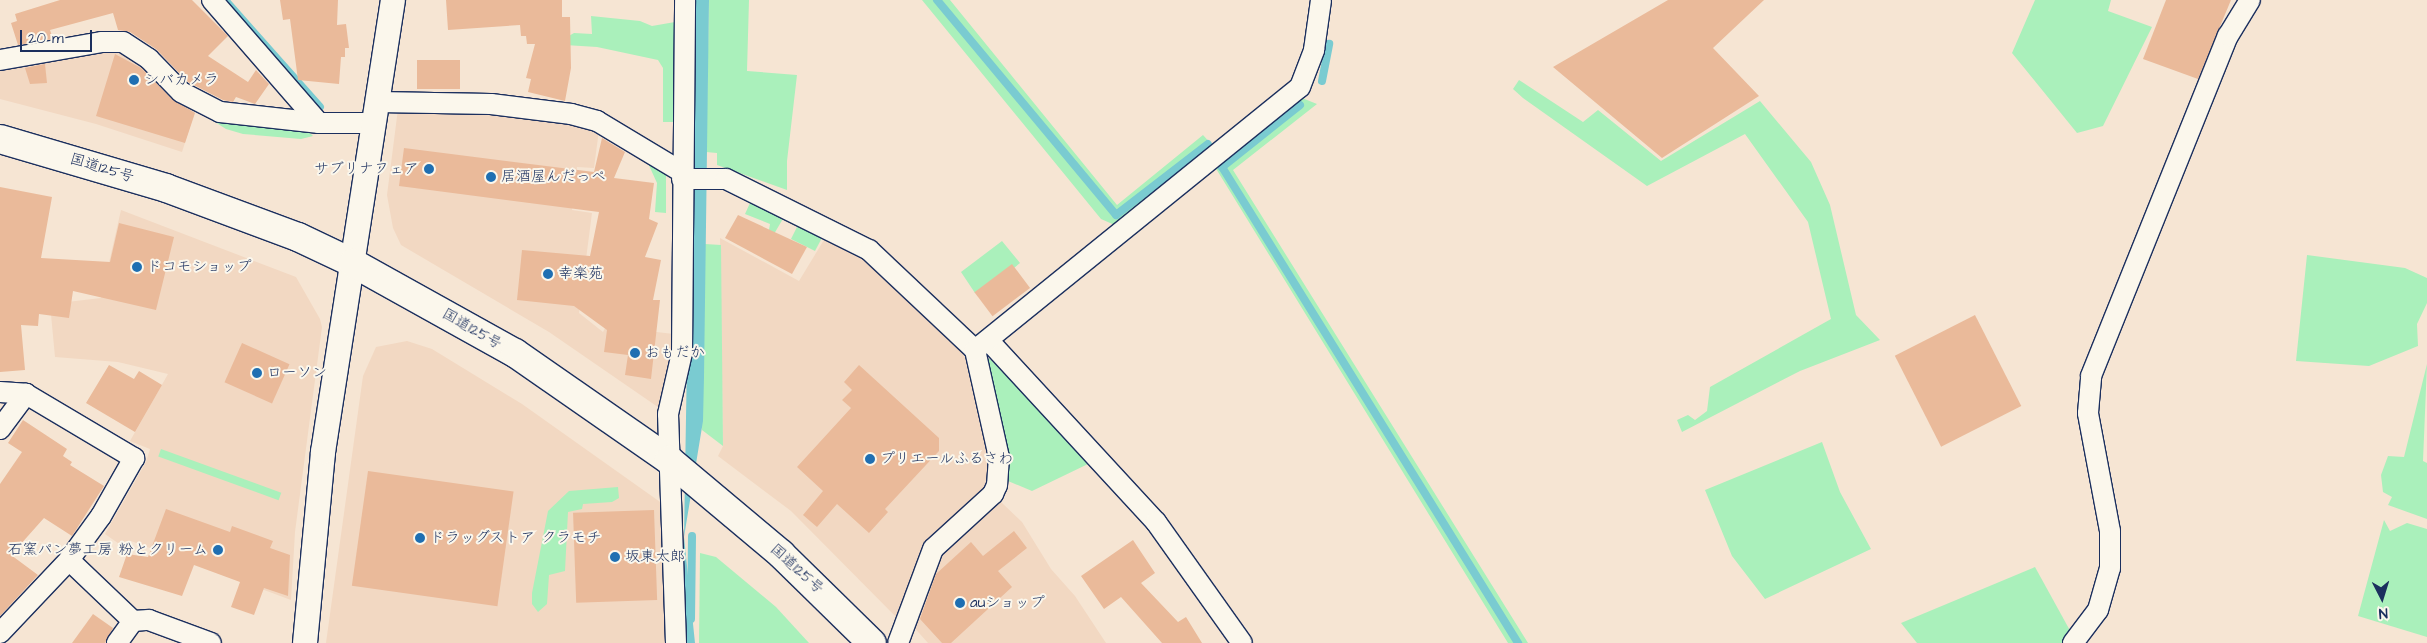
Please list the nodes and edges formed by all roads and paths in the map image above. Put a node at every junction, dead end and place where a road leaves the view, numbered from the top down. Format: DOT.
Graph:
graph roads {
  1 [pos="212,0"];
  2 [pos="393,0"];
  3 [pos="685,0"];
  4 [pos="1321,0"];
  5 [pos="2250,0"];
  6 [pos="0,60"];
  7 [pos="376,112"];
  8 [pos="319,123"];
  9 [pos="0,138"];
  10 [pos="682,176"];
  11 [pos="353,263"];
  12 [pos="982,345"];
  13 [pos="0,392"];
  14 [pos="26,394"];
  15 [pos="0,429"];
  16 [pos="669,460"];
  17 [pos="69,560"];
  18 [pos="133,621"];
  19 [pos="0,633"];
  20 [pos="117,643"];
  21 [pos="211,643"];
  22 [pos="305,643"];
  23 [pos="676,643"];
  24 [pos="872,643"];
  25 [pos="898,643"];
  26 [pos="1242,643"];
  27 [pos="2073,643"];
  1 -- 8 [label="street"];
  2 -- 7 [label="street"];
  3 -- 10 [label="street"];
  4 -- 12 [label="street"];
  5 -- 27 [label="street"];
  6 -- 8 [label="street"];
  7 -- 8 [label="street"];
  7 -- 10 [label="street"];
  7 -- 11 [label="street"];
  9 -- 11 [label="highway, 国道125号"];
  10 -- 12 [label="street"];
  10 -- 16 [label="street"];
  11 -- 16 [label="highway, 国道125号"];
  11 -- 22 [label="street"];
  12 -- 25 [label="street"];
  12 -- 26 [label="street"];
  13 -- 14 [label="street"];
  14 -- 15 [label="street"];
  14 -- 17 [label="street"];
  16 -- 23 [label="street"];
  16 -- 24 [label="highway, 国道125号"];
  17 -- 18 [label="street"];
  17 -- 19 [label="street"];
  18 -- 20 [label="street"];
  18 -- 21 [label="street"];
}
